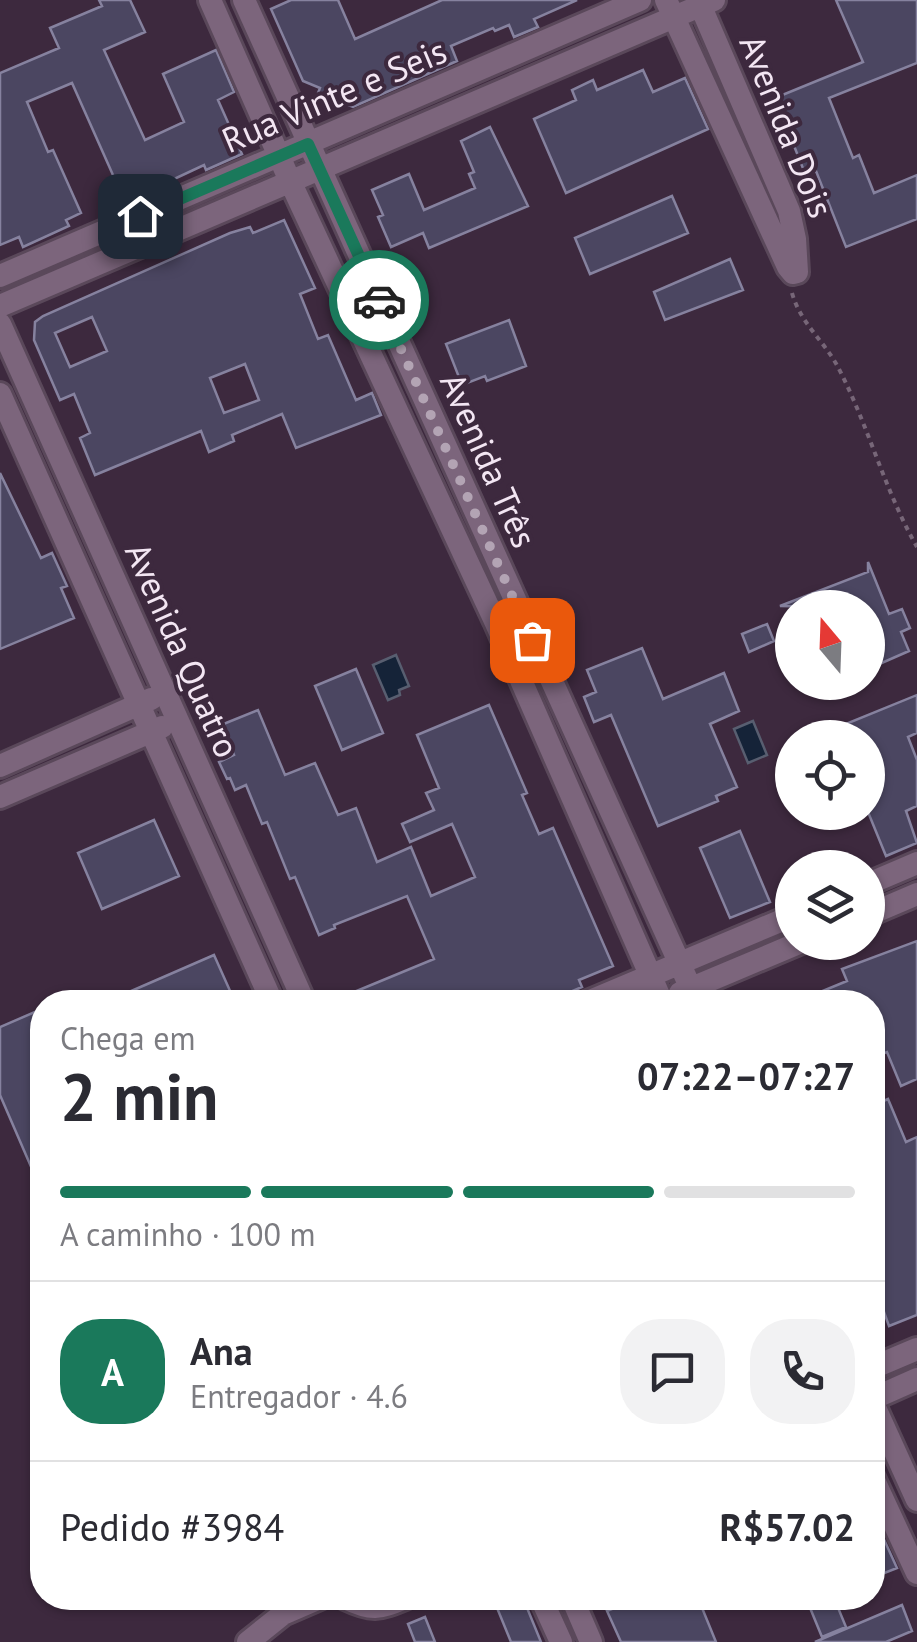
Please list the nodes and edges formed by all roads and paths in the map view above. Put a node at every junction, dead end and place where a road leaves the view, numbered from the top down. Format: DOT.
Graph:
graph roads {
  1 [pos="210,0"];
  2 [pos="244,0"];
  3 [pos="640,0"];
  4 [pos="704,2"];
  5 [pos="670,8"];
  6 [pos="308,144"];
  7 [pos="280,156"];
  8 [pos="320,169"];
  9 [pos="290,182"];
  10 [pos="791,270"];
  11 [pos="0,276"];
  12 [pos="0,306"];
  13 [pos="0,324"];
  14 [pos="0,394"];
  15 [pos="917,548"];
  16 [pos="164,694"];
  17 [pos="139,705"];
  18 [pos="175,721"];
  19 [pos="150,732"];
  20 [pos="0,766"];
  21 [pos="0,797"];
  22 [pos="917,864"];
  23 [pos="885,877"];
  24 [pos="917,894"];
  25 [pos="885,908"];
  26 [pos="775,923"];
  27 [pos="775,955"];
  28 [pos="678,964"];
  29 [pos="650,976"];
  30 [pos="267,990"];
  31 [pos="298,990"];
  32 [pos="617,990"];
  33 [pos="656,990"];
  34 [pos="691,990"];
  35 [pos="706,990"];
  36 [pos="917,1349"];
  37 [pos="885,1363"];
  38 [pos="917,1380"];
  39 [pos="885,1394"];
  40 [pos="885,1429"];
  41 [pos="917,1500"];
  42 [pos="885,1504"];
  43 [pos="917,1573"];
  44 [pos="293,1610"];
  45 [pos="546,1610"];
  46 [pos="577,1610"];
  47 [pos="248,1642"];
  48 [pos="561,1642"];
  49 [pos="592,1642"];
  1 -- 7 [label="street, Avenida Três"];
  2 -- 6 [label="street, Avenida Três"];
  3 -- 6 [label="street, Rua Vinte e Seis"];
  4 -- 5 [label="street, Rua Vinte e Seis"];
  4 -- 10 [label="street, Avenida Dois"];
  5 -- 8 [label="street, Rua Vinte e Seis"];
  5 -- 10 [label="street, Avenida Dois"];
  6 -- 7 [label="street, Rua Vinte e Seis"];
  6 -- 8 [label="street, Avenida Três"];
  7 -- 9 [label="street, Avenida Três"];
  7 -- 11 [label="street, Rua Vinte e Seis"];
  8 -- 9 [label="street, Rua Vinte e Seis"];
  8 -- 28 [label="street, Avenida Três"];
  9 -- 12 [label="street, Rua Vinte e Seis"];
  9 -- 29 [label="street, Avenida Três"];
  10 -- 15 [label="path, Avenida Dois"];
  13 -- 16 [label="street, Avenida Quatro"];
  14 -- 17 [label="street, Avenida Quatro"];
  16 -- 17 [label="street"];
  16 -- 18 [label="street, Avenida Quatro"];
  17 -- 19 [label="street, Avenida Quatro"];
  17 -- 20 [label="street"];
  18 -- 19 [label="street"];
  18 -- 31 [label="street, Avenida Quatro"];
  19 -- 21 [label="street"];
  19 -- 30 [label="street, Avenida Quatro"];
  22 -- 23 [label="street"];
  24 -- 25 [label="street"];
  26 -- 28 [label="street"];
  27 -- 35 [label="street"];
  28 -- 29 [label="street"];
  28 -- 34 [label="street, Avenida Três"];
  29 -- 32 [label="street"];
  29 -- 33 [label="street, Avenida Três"];
  36 -- 37 [label="street"];
  38 -- 39 [label="street"];
  40 -- 41 [label="street"];
  42 -- 43 [label="street"];
  44 -- 47 [label="street"];
  45 -- 48 [label="street"];
  46 -- 49 [label="street"];
}
